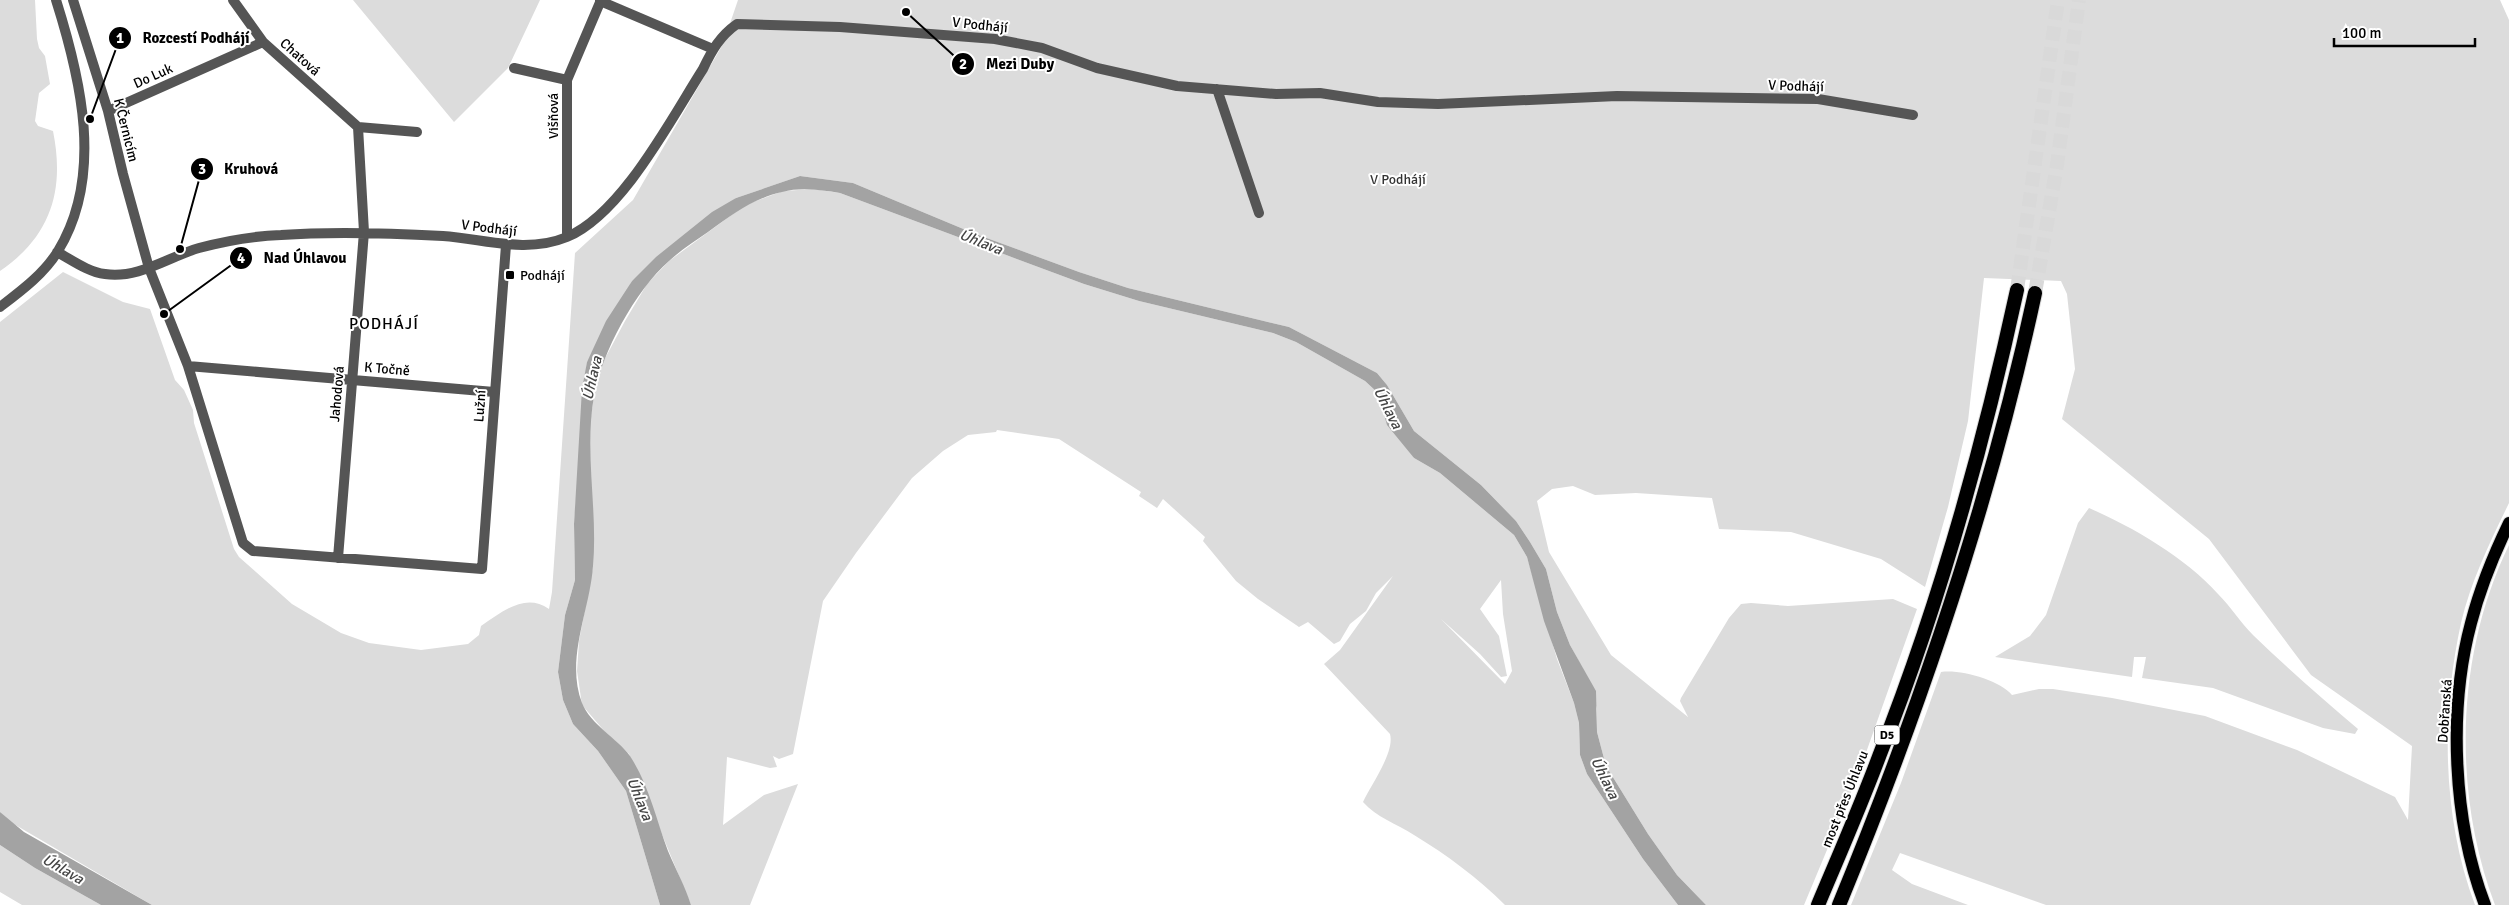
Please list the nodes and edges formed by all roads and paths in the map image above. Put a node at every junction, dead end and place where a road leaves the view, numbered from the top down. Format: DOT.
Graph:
graph roads {
  1 [pos="56,0"];
  2 [pos="73,0"];
  3 [pos="233,0"];
  4 [pos="600,0"];
  5 [pos="263,42"];
  6 [pos="713,49"];
  7 [pos="514,68"];
  8 [pos="567,80"];
  9 [pos="1217,89"];
  10 [pos="108,111"];
  11 [pos="1913,115"];
  12 [pos="358,127"];
  13 [pos="417,132"];
  14 [pos="1259,213"];
  15 [pos="364,232"];
  16 [pos="567,237"];
  17 [pos="506,245"];
  18 [pos="57,252"];
  19 [pos="149,268"];
  20 [pos="2017,290"];
  21 [pos="2035,293"];
  22 [pos="0,307"];
  23 [pos="188,366"];
  24 [pos="352,380"];
  25 [pos="494,392"];
  26 [pos="2509,524"];
  27 [pos="338,558"];
  28 [pos="482,569"];
  29 [pos="1818,905"];
  30 [pos="1839,905"];
  31 [pos="2485,905"];
  1 -- 18 [label="street"];
  2 -- 10 [label="street, K Černicím"];
  3 -- 5 [label="street, Chatová"];
  4 -- 6 [label="street, Višňová"];
  4 -- 8 [label="street, Višňová"];
  5 -- 10 [label="street, Do Luk"];
  5 -- 12 [label="street, Chatová"];
  6 -- 9 [label="street, V Podhájí"];
  6 -- 16 [label="street, V Podhájí"];
  7 -- 8 [label="street"];
  8 -- 16 [label="street, Višňová"];
  9 -- 11 [label="street, V Podhájí"];
  9 -- 14 [label="street"];
  10 -- 19 [label="street, K Černicím"];
  12 -- 13 [label="street"];
  12 -- 15 [label="street, Jahodová"];
  15 -- 17 [label="street, V Podhájí"];
  15 -- 19 [label="street, V Podhájí"];
  15 -- 24 [label="street, Jahodová"];
  16 -- 17 [label="street, V Podhájí"];
  17 -- 25 [label="street, Lužní"];
  18 -- 19 [label="street, V Podhájí"];
  18 -- 22 [label="street"];
  19 -- 23 [label="street, K Černicím"];
  20 -- 29 [label="highway, most přes Úhlavu / D5"];
  21 -- 30 [label="highway, D5"];
  23 -- 24 [label="street, K Točně"];
  23 -- 27 [label="street, K Černicím"];
  24 -- 25 [label="street, K Točně"];
  24 -- 27 [label="street, Jahodová"];
  25 -- 28 [label="street, Lužní"];
  26 -- 31 [label="main road, Dobřanská"];
  27 -- 28 [label="street, K Černicím"];
}
